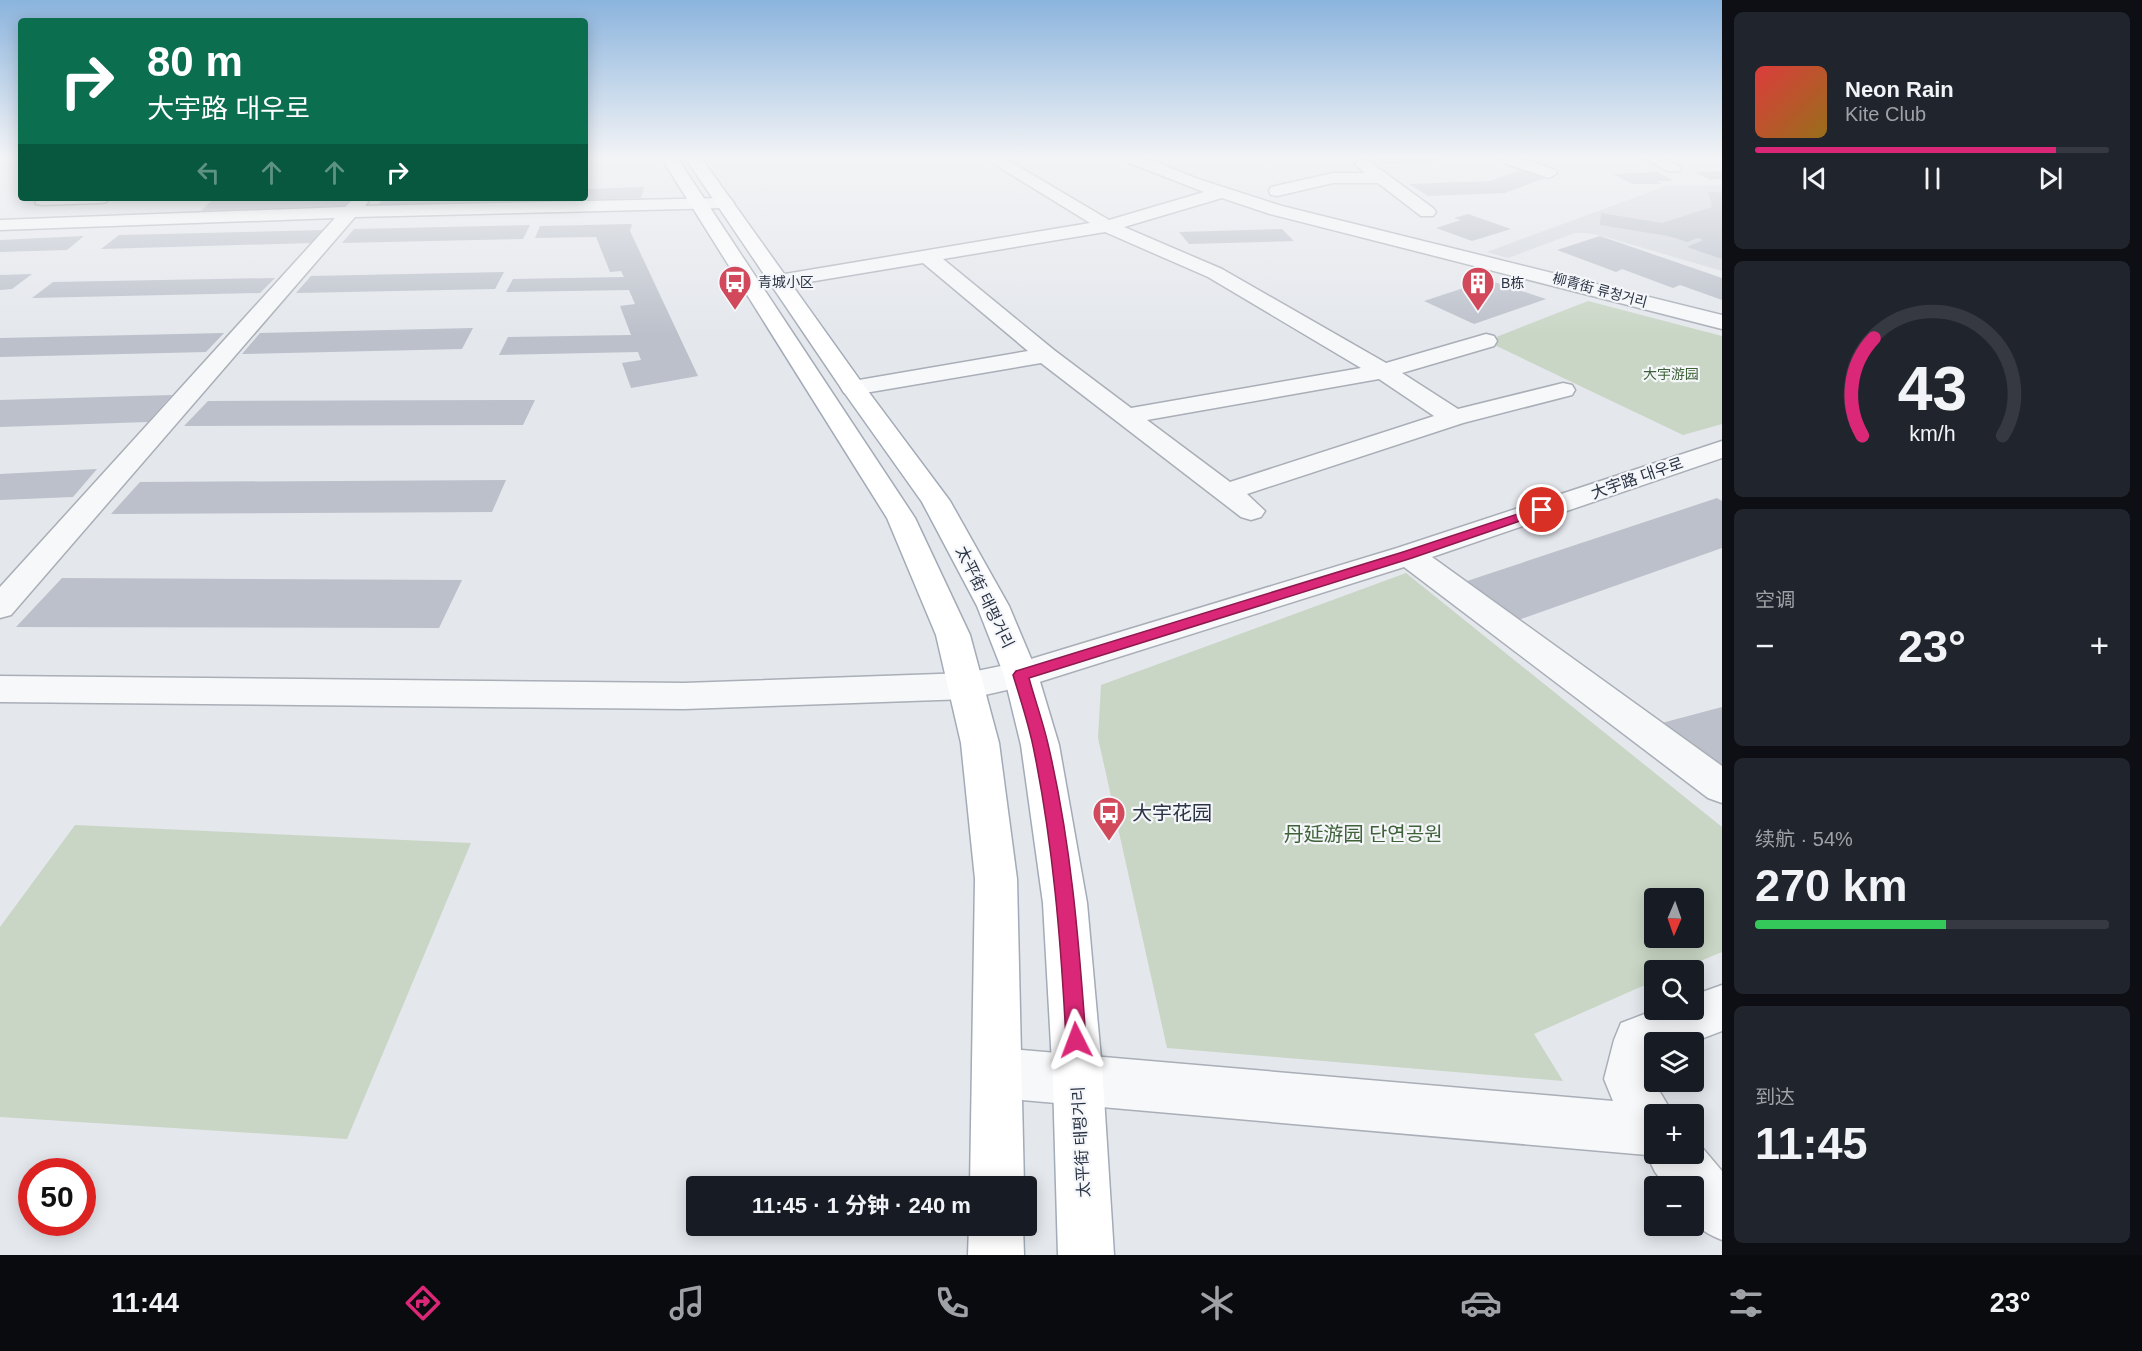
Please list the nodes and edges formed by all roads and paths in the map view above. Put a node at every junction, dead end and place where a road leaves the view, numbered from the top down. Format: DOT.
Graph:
graph roads {
  1 [pos="132,218"];
  2 [pos="345,218"];
  3 [pos="720,218"];
  4 [pos="724,218"];
  5 [pos="1093,218"];
  6 [pos="1136,218"];
  7 [pos="1305,218"];
  8 [pos="0,225"];
  9 [pos="1107,226"];
  10 [pos="928,257"];
  11 [pos="779,281"];
  12 [pos="1722,322"];
  13 [pos="1486,341"];
  14 [pos="1046,355"];
  15 [pos="1383,371"];
  16 [pos="854,388"];
  17 [pos="1563,390"];
  18 [pos="1126,416"];
  19 [pos="1454,418"];
  20 [pos="1722,450"];
  21 [pos="1226,492"];
  22 [pos="1251,511"];
  23 [pos="1408,555"];
  24 [pos="0,607"];
  25 [pos="1021,675"];
  26 [pos="967,686"];
  27 [pos="0,689"];
  28 [pos="1722,787"];
  29 [pos="1722,1008"];
  30 [pos="998,1073"];
  31 [pos="1078,1081"];
  32 [pos="1644,1110"];
  33 [pos="1644,1130"];
  34 [pos="1681,1164"];
  35 [pos="996,1176"];
  36 [pos="1722,1213"];
  37 [pos="996,1236"];
  38 [pos="996,1255"];
  39 [pos="1086,1255"];
  1 -- 8 [label="street"];
  2 -- 24 [label="street"];
  3 -- 26 [label="main road, 太平街 태평거리"];
  4 -- 11 [label="main road, 太平街 태평거리"];
  5 -- 9 [label="street"];
  6 -- 9 [label="street"];
  7 -- 12 [label="street, 柳青街 류청거리"];
  9 -- 10 [label="street"];
  9 -- 15 [label="street"];
  10 -- 11 [label="street"];
  10 -- 14 [label="street"];
  11 -- 16 [label="main road, 太平街 태평거리"];
  13 -- 15 [label="street"];
  14 -- 16 [label="street"];
  14 -- 18 [label="street"];
  15 -- 18 [label="street"];
  15 -- 19 [label="street"];
  16 -- 25 [label="main road, 太平街 태평거리"];
  17 -- 19 [label="street"];
  18 -- 21 [label="street"];
  19 -- 21 [label="street"];
  20 -- 23 [label="street, 大宇路 대우로"];
  21 -- 22 [label="street"];
  23 -- 25 [label="street, 大宇路 대우로"];
  23 -- 28 [label="street"];
  25 -- 26 [label="street, 大宇路 대우로"];
  25 -- 31 [label="main road, 太平街 태평거리"];
  26 -- 27 [label="street, 大宇路 대우로"];
  26 -- 30 [label="main road, 太平街 태평거리"];
  29 -- 32 [label="street"];
  30 -- 31 [label="street"];
  30 -- 35 [label="main road, 太平街 태평거리"];
  31 -- 33 [label="street"];
  31 -- 39 [label="main road, 太平街 태평거리"];
  34 -- 36 [label="street"];
  37 -- 38 [label="main road"];
}
